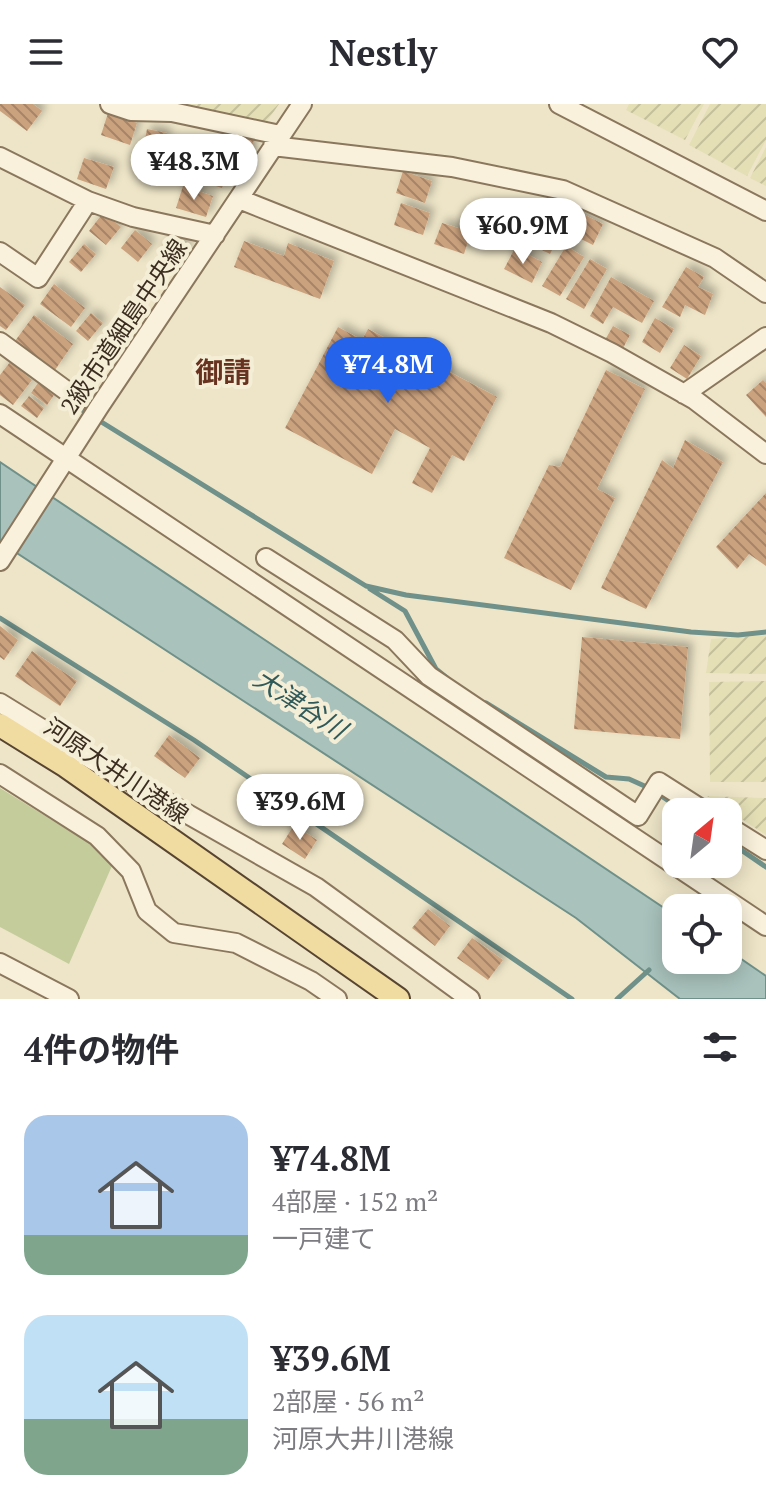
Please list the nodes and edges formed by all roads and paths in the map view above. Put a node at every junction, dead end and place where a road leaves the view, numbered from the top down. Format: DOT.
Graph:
graph roads {
  1 [pos="110,104"];
  2 [pos="302,104"];
  3 [pos="559,104"];
  4 [pos="276,141"];
  5 [pos="0,157"];
  6 [pos="239,199"];
  7 [pos="88,201"];
  8 [pos="766,211"];
  9 [pos="215,235"];
  10 [pos="0,252"];
  11 [pos="766,293"];
  12 [pos="766,337"];
  13 [pos="0,342"];
  14 [pos="684,394"];
  15 [pos="79,400"];
  16 [pos="0,414"];
  17 [pos="766,454"];
  18 [pos="67,458"];
  19 [pos="266,558"];
  20 [pos="0,561"];
  21 [pos="395,640"];
  22 [pos="353,650"];
  23 [pos="0,703"];
  24 [pos="0,725"];
  25 [pos="0,774"];
  26 [pos="684,798"];
  27 [pos="638,816"];
  28 [pos="626,833"];
  29 [pos="742,835"];
  30 [pos="766,850"];
  31 [pos="766,926"];
  32 [pos="0,963"];
  33 [pos="69,999"];
  34 [pos="337,999"];
  35 [pos="398,999"];
  36 [pos="470,999"];
  1 -- 4 [label="street"];
  2 -- 4 [label="street, 2級市道細島中央線"];
  3 -- 8 [label="street"];
  4 -- 6 [label="street, 2級市道細島中央線"];
  4 -- 11 [label="street"];
  5 -- 7 [label="street"];
  6 -- 9 [label="street, 2級市道細島中央線"];
  6 -- 14 [label="street"];
  7 -- 9 [label="street"];
  7 -- 10 [label="street"];
  9 -- 18 [label="street, 2級市道細島中央線"];
  12 -- 14 [label="street"];
  13 -- 15 [label="street"];
  14 -- 17 [label="street"];
  16 -- 18 [label="street"];
  18 -- 20 [label="street, 2級市道細島中央線"];
  18 -- 22 [label="street"];
  19 -- 21 [label="street"];
  21 -- 22 [label="street"];
  21 -- 27 [label="street"];
  22 -- 28 [label="street"];
  23 -- 36 [label="street"];
  24 -- 35 [label="main road, 河原大井川港線"];
  25 -- 34 [label="street"];
  26 -- 27 [label="street"];
  27 -- 28 [label="street"];
  28 -- 31 [label="street"];
  29 -- 30 [label="street"];
  32 -- 33 [label="street"];
}
